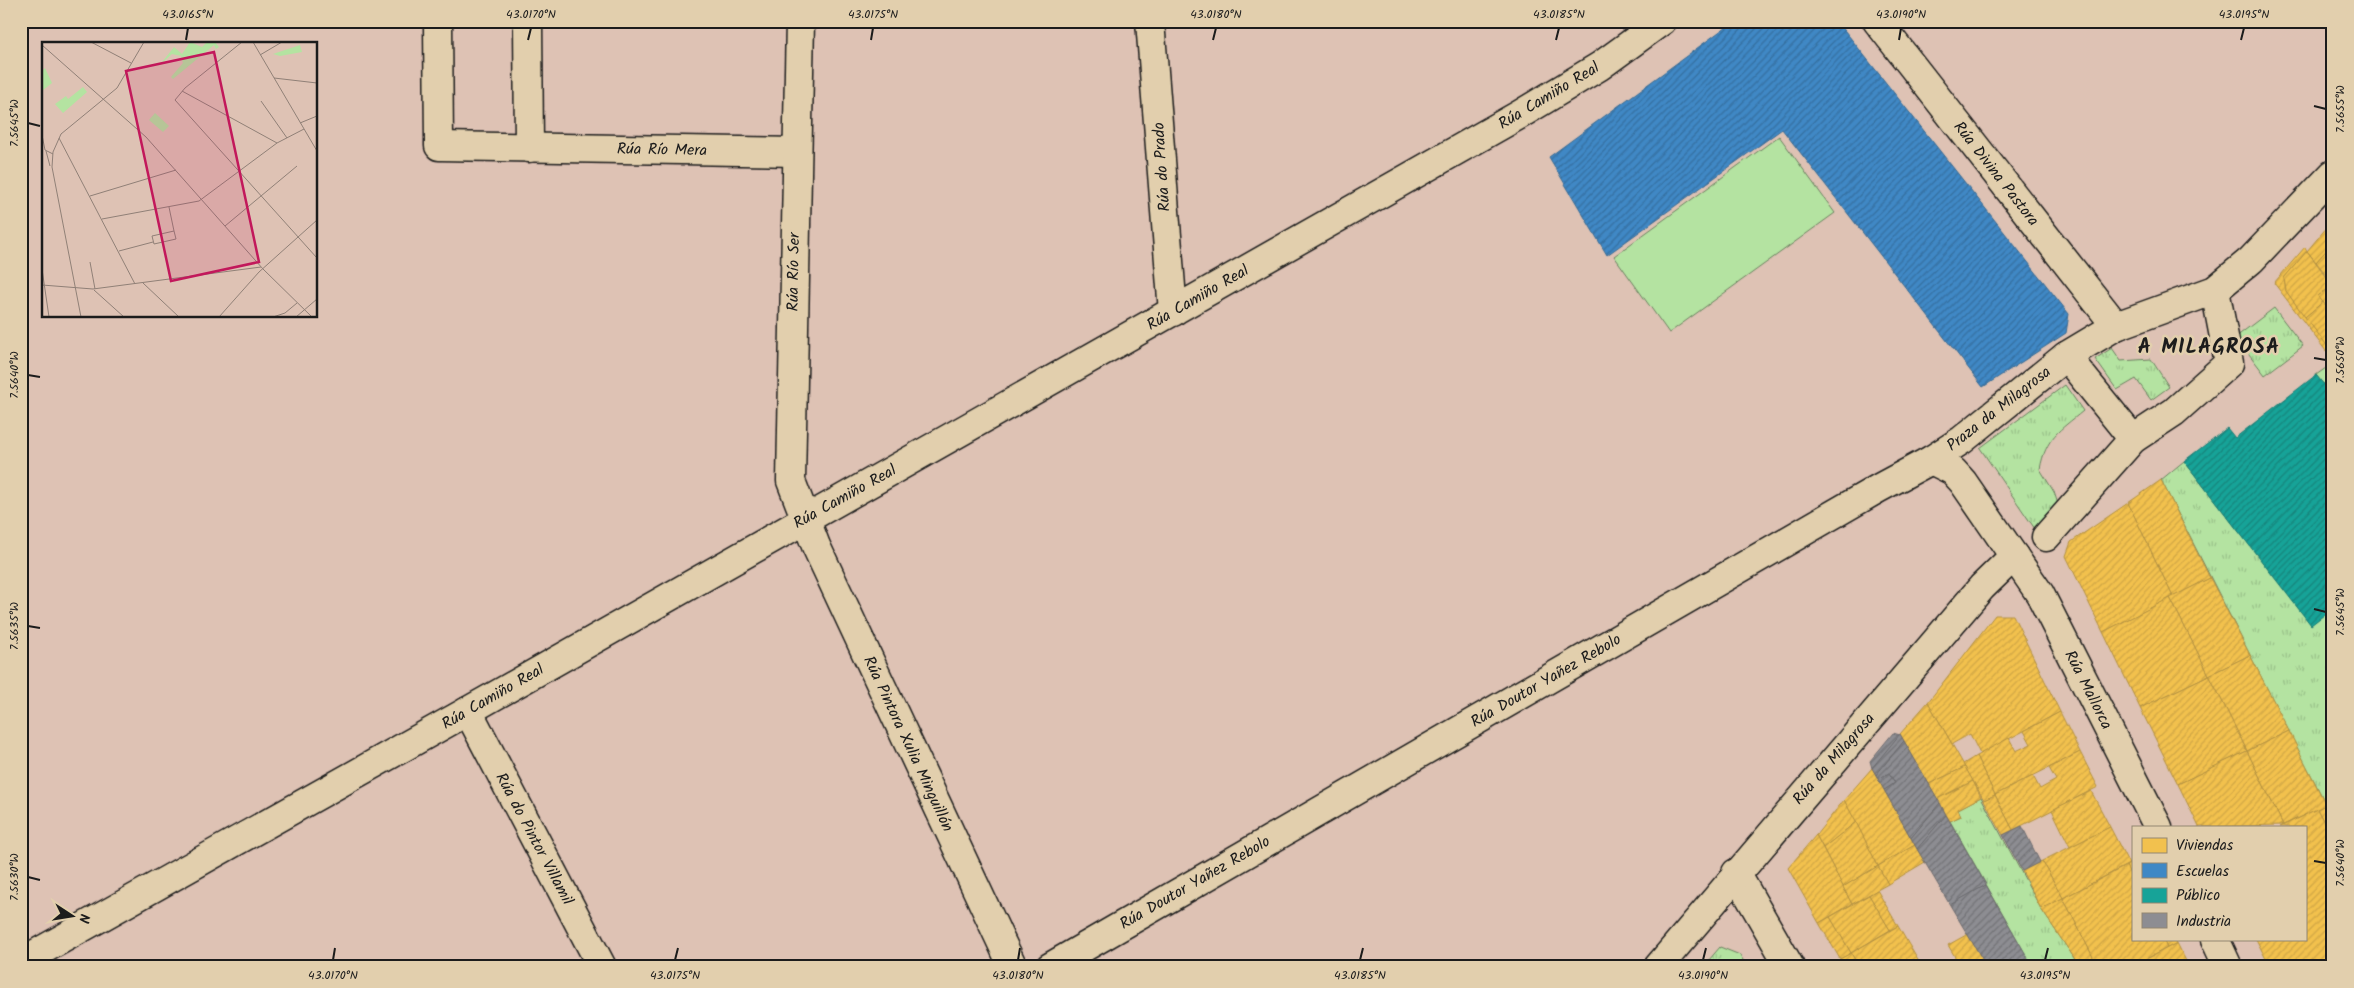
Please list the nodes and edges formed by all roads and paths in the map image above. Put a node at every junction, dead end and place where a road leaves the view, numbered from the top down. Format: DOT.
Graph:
graph roads {
  1 [pos="438,21"];
  2 [pos="528,21"];
  3 [pos="800,21"];
  4 [pos="1150,21"];
  5 [pos="1662,21"];
  6 [pos="1877,21"];
  7 [pos="529,148"];
  8 [pos="796,152"];
  9 [pos="2333,174"];
  10 [pos="2216,290"];
  11 [pos="1173,312"];
  12 [pos="2116,326"];
  13 [pos="2066,356"];
  14 [pos="2133,440"];
  15 [pos="1931,460"];
  16 [pos="804,520"];
  17 [pos="2046,537"];
  18 [pos="2014,556"];
  19 [pos="468,711"];
  20 [pos="2157,826"];
  21 [pos="1736,873"];
  22 [pos="2215,940"];
  23 [pos="21,962"];
  24 [pos="602,967"];
  25 [pos="1012,967"];
  26 [pos="1050,967"];
  27 [pos="1658,967"];
  28 [pos="1790,967"];
  29 [pos="2228,967"];
  1 -- 7 [label="street, Rúa Río Mera"];
  2 -- 7 [label="street"];
  3 -- 8 [label="street, Rúa Río Ser"];
  4 -- 11 [label="street, Rúa do Prado"];
  5 -- 11 [label="street, Rúa Camiño Real"];
  6 -- 12 [label="street, Rúa Divina Pastora"];
  7 -- 8 [label="street, Rúa Río Mera"];
  8 -- 16 [label="street, Rúa Río Ser"];
  9 -- 10 [label="street, Praza da Milagrosa"];
  10 -- 12 [label="street, Praza da Milagrosa"];
  10 -- 14 [label="street"];
  11 -- 16 [label="street, Rúa Camiño Real"];
  12 -- 13 [label="street, Praza da Milagrosa"];
  13 -- 14 [label="street, Praza da Milagrosa"];
  13 -- 15 [label="street, Praza da Milagrosa"];
  14 -- 17 [label="street"];
  15 -- 18 [label="street"];
  15 -- 26 [label="street, Rúa Doutor Yañez Rebolo"];
  16 -- 19 [label="street, Rúa Camiño Real"];
  16 -- 25 [label="street, Rúa Pintora Xulia Minguillón"];
  18 -- 20 [label="street, Rúa Mallorca"];
  18 -- 21 [label="street, Rúa da Milagrosa"];
  19 -- 23 [label="street, Rúa Camiño Real"];
  19 -- 24 [label="street, Rúa do Pintor Villamil"];
  21 -- 27 [label="street, Rúa da Milagrosa"];
  21 -- 28 [label="street"];
  22 -- 29 [label="street"];
}
